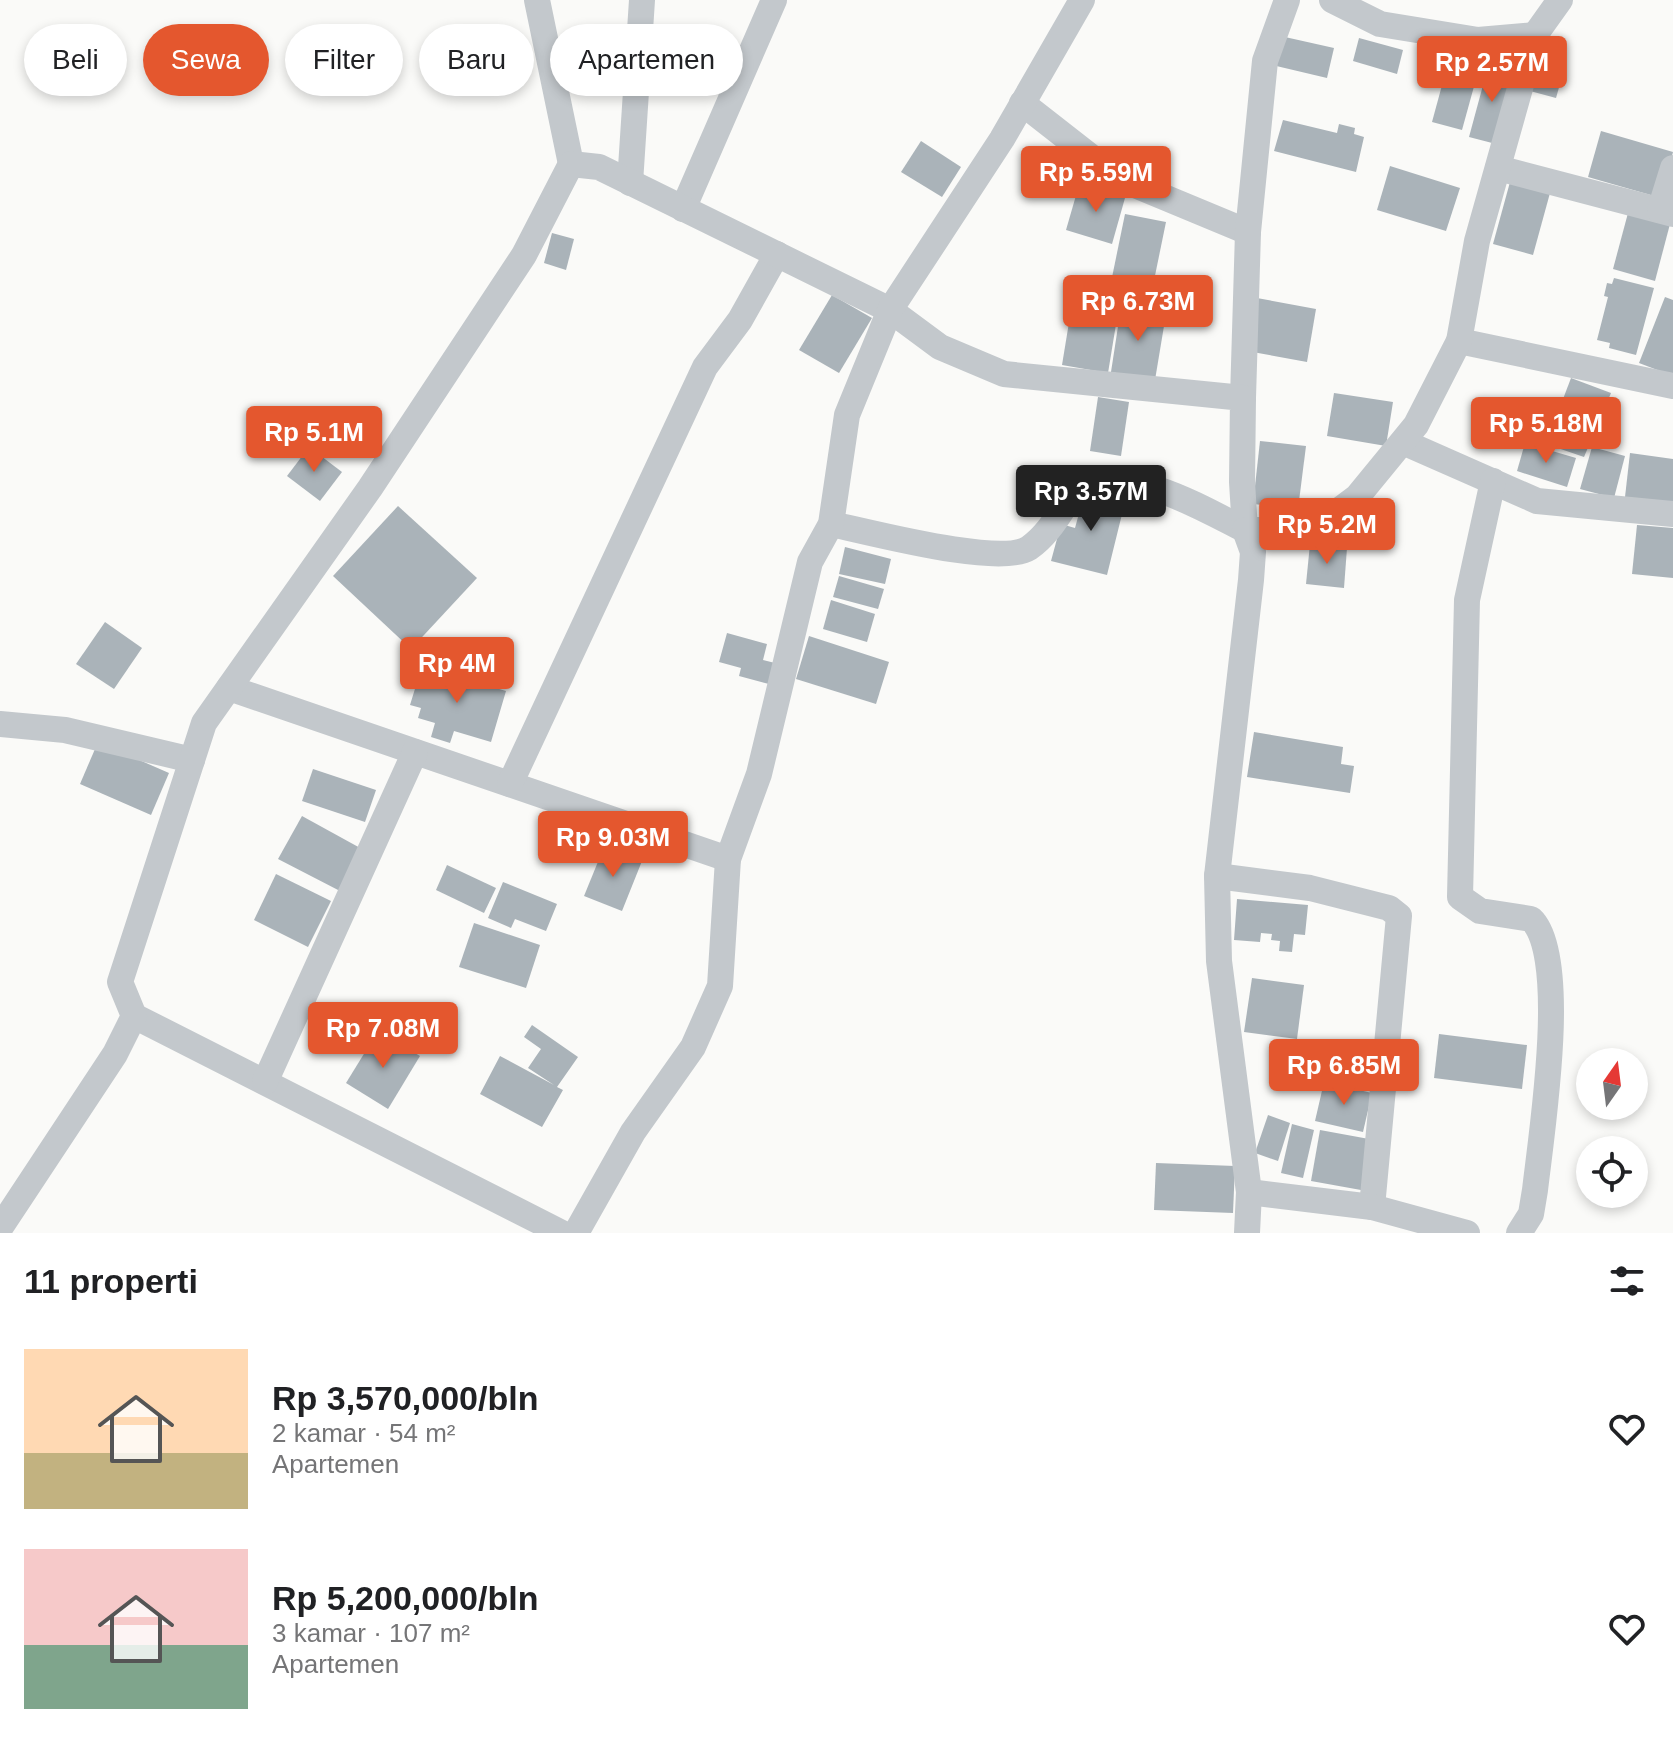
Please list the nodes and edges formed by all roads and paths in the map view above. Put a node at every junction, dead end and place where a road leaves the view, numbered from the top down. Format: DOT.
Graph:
graph roads {
  1 [pos="537,0"];
  2 [pos="642,0"];
  3 [pos="774,0"];
  4 [pos="1082,0"];
  5 [pos="1287,0"];
  6 [pos="1332,0"];
  7 [pos="1560,0"];
  8 [pos="1535,35"];
  9 [pos="1022,103"];
  10 [pos="571,164"];
  11 [pos="1498,168"];
  12 [pos="1673,168"];
  13 [pos="630,183"];
  14 [pos="683,209"];
  15 [pos="1667,212"];
  16 [pos="1248,232"];
  17 [pos="777,254"];
  18 [pos="890,310"];
  19 [pos="1459,341"];
  20 [pos="1673,386"];
  21 [pos="1243,398"];
  22 [pos="1403,442"];
  23 [pos="1493,481"];
  24 [pos="1673,514"];
  25 [pos="831,524"];
  26 [pos="1245,530"];
  27 [pos="229,688"];
  28 [pos="0,724"];
  29 [pos="415,752"];
  30 [pos="192,760"];
  31 [pos="510,784"];
  32 [pos="728,859"];
  33 [pos="1217,876"];
  34 [pos="134,1016"];
  35 [pos="265,1082"];
  36 [pos="1249,1192"];
  37 [pos="1372,1207"];
  38 [pos="0,1228"];
  39 [pos="562,1233"];
  40 [pos="576,1233"];
  41 [pos="1247,1233"];
  42 [pos="1467,1233"];
  43 [pos="1519,1233"];
  1 -- 10 [label="street"];
  2 -- 13 [label="street"];
  3 -- 14 [label="street"];
  4 -- 9 [label="street"];
  5 -- 16 [label="street"];
  6 -- 8 [label="street"];
  7 -- 8 [label="street"];
  8 -- 11 [label="street"];
  9 -- 16 [label="street"];
  9 -- 18 [label="street"];
  10 -- 13 [label="street"];
  10 -- 27 [label="street"];
  11 -- 15 [label="street"];
  11 -- 19 [label="street"];
  12 -- 15 [label="street"];
  13 -- 14 [label="street"];
  14 -- 17 [label="street"];
  16 -- 21 [label="street"];
  17 -- 18 [label="street"];
  17 -- 31 [label="street"];
  18 -- 21 [label="street"];
  18 -- 25 [label="street"];
  19 -- 20 [label="street"];
  19 -- 22 [label="street"];
  21 -- 26 [label="street"];
  22 -- 23 [label="street"];
  22 -- 26 [label="street"];
  23 -- 24 [label="street"];
  23 -- 43 [label="street"];
  25 -- 26 [label="street"];
  25 -- 32 [label="street"];
  26 -- 33 [label="street"];
  27 -- 29 [label="street"];
  27 -- 30 [label="street"];
  28 -- 30 [label="street"];
  29 -- 31 [label="street"];
  29 -- 35 [label="street"];
  30 -- 34 [label="street"];
  31 -- 32 [label="street"];
  32 -- 40 [label="street"];
  33 -- 36 [label="street"];
  33 -- 37 [label="street"];
  34 -- 35 [label="street"];
  34 -- 38 [label="street"];
  35 -- 39 [label="street"];
  36 -- 37 [label="street"];
  36 -- 41 [label="street"];
  37 -- 42 [label="street"];
}
